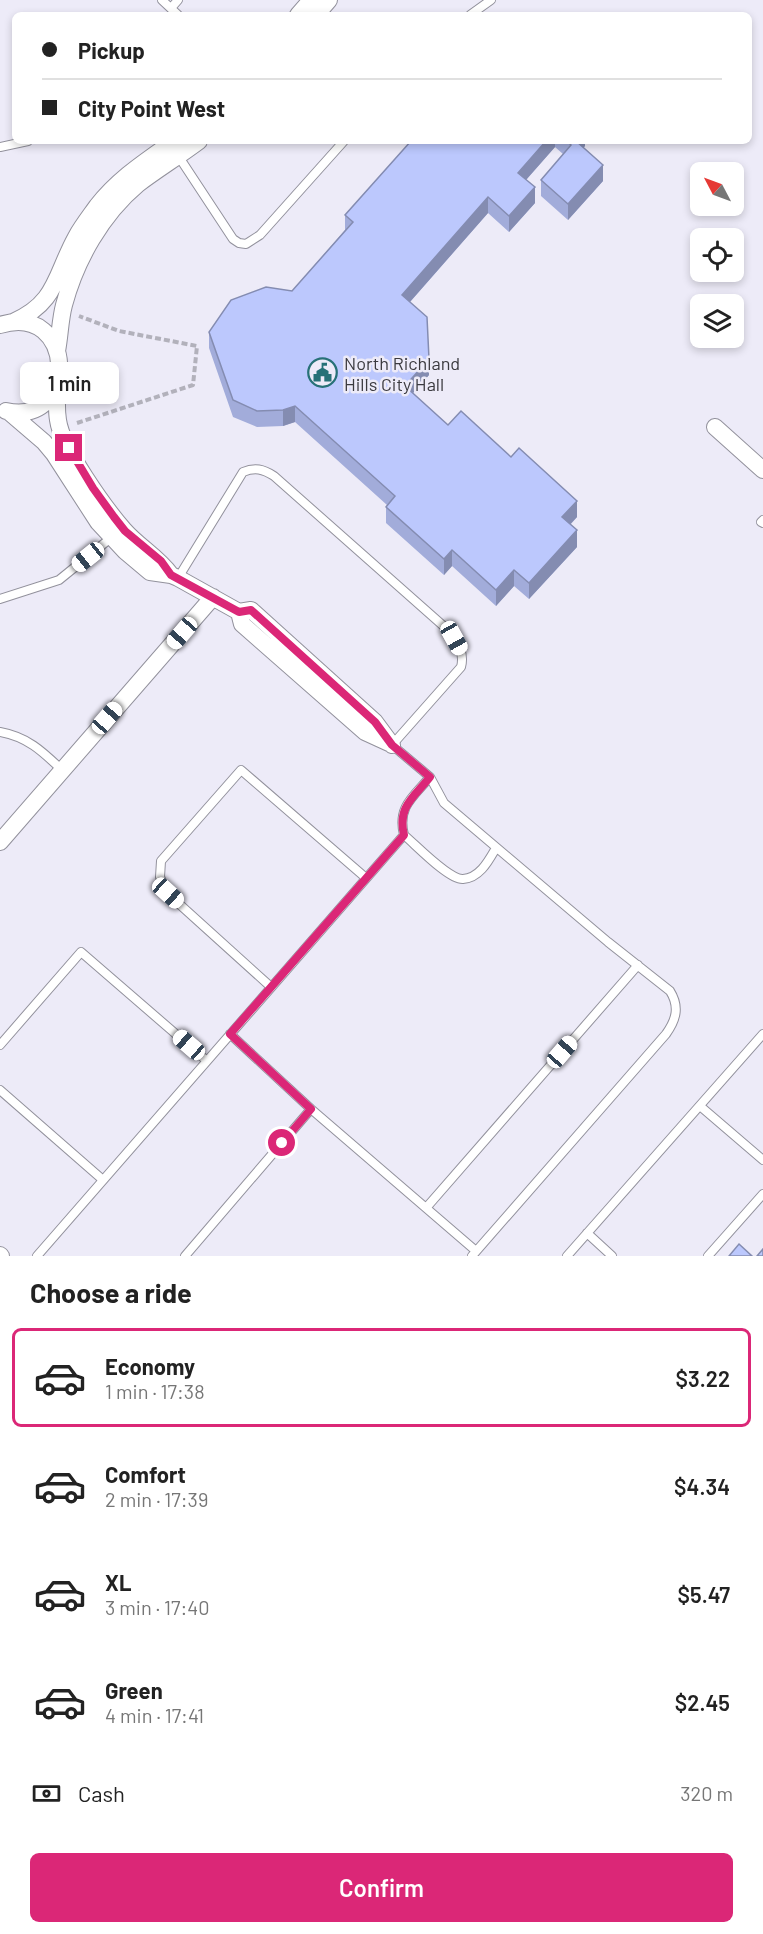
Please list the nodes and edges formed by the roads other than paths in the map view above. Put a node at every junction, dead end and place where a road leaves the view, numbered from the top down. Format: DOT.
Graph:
graph roads {
  1 [pos="162,0"];
  2 [pos="178,0"];
  3 [pos="311,0"];
  4 [pos="329,0"];
  5 [pos="491,0"];
  6 [pos="171,8"];
  7 [pos="175,12"];
  8 [pos="301,12"];
  9 [pos="319,12"];
  10 [pos="474,12"];
  11 [pos="341,144"];
  12 [pos="174,147"];
  13 [pos="6,324"];
  14 [pos="57,351"];
  15 [pos="58,383"];
  16 [pos="4,411"];
  17 [pos="715,427"];
  18 [pos="763,470"];
  19 [pos="112,537"];
  20 [pos="174,577"];
  21 [pos="213,597"];
  22 [pos="0,599"];
  23 [pos="0,732"];
  24 [pos="392,745"];
  25 [pos="62,770"];
  26 [pos="430,777"];
  27 [pos="404,835"];
  28 [pos="0,842"];
  29 [pos="496,848"];
  30 [pos="366,878"];
  31 [pos="638,965"];
  32 [pos="272,987"];
  33 [pos="230,1034"];
  34 [pos="763,1034"];
  35 [pos="0,1045"];
  36 [pos="207,1061"];
  37 [pos="0,1090"];
  38 [pos="700,1106"];
  39 [pos="311,1109"];
  40 [pos="763,1160"];
  41 [pos="104,1180"];
  42 [pos="763,1194"];
  43 [pos="426,1208"];
  44 [pos="587,1233"];
  45 [pos="474,1254"];
  46 [pos="37,1256"];
  47 [pos="185,1256"];
  48 [pos="567,1256"];
  49 [pos="612,1256"];
  50 [pos="708,1256"];
  1 -- 6 [label="lane"];
  2 -- 6 [label="lane"];
  3 -- 8 [label="street"];
  4 -- 9 [label="street"];
  5 -- 10 [label="lane"];
  6 -- 7 [label="lane"];
  11 -- 12 [label="lane"];
  12 -- 13 [label="street"];
  12 -- 14 [label="street"];
  13 -- 14 [label="street"];
  14 -- 15 [label="street"];
  15 -- 16 [label="street"];
  15 -- 20 [label="street"];
  16 -- 19 [label="street"];
  17 -- 18 [label="street"];
  19 -- 20 [label="street"];
  19 -- 22 [label="lane"];
  20 -- 21 [label="street"];
  20 -- 24 [label="lane"];
  21 -- 24 [label="street"];
  21 -- 25 [label="street"];
  23 -- 25 [label="lane"];
  24 -- 26 [label="lane"];
  25 -- 28 [label="street"];
  26 -- 27 [label="lane"];
  26 -- 29 [label="lane"];
  27 -- 29 [label="lane"];
  27 -- 30 [label="lane"];
  29 -- 31 [label="lane"];
  30 -- 32 [label="lane"];
  30 -- 32 [label="lane"];
  31 -- 43 [label="lane"];
  31 -- 45 [label="lane"];
  32 -- 33 [label="lane"];
  33 -- 36 [label="lane"];
  33 -- 39 [label="lane"];
  34 -- 38 [label="lane"];
  35 -- 36 [label="lane"];
  36 -- 41 [label="lane"];
  37 -- 41 [label="lane"];
  38 -- 40 [label="lane"];
  38 -- 44 [label="lane"];
  39 -- 43 [label="lane"];
  39 -- 47 [label="lane"];
  41 -- 46 [label="lane"];
  42 -- 50 [label="lane"];
  43 -- 45 [label="lane"];
  44 -- 48 [label="lane"];
  44 -- 49 [label="lane"];
}
